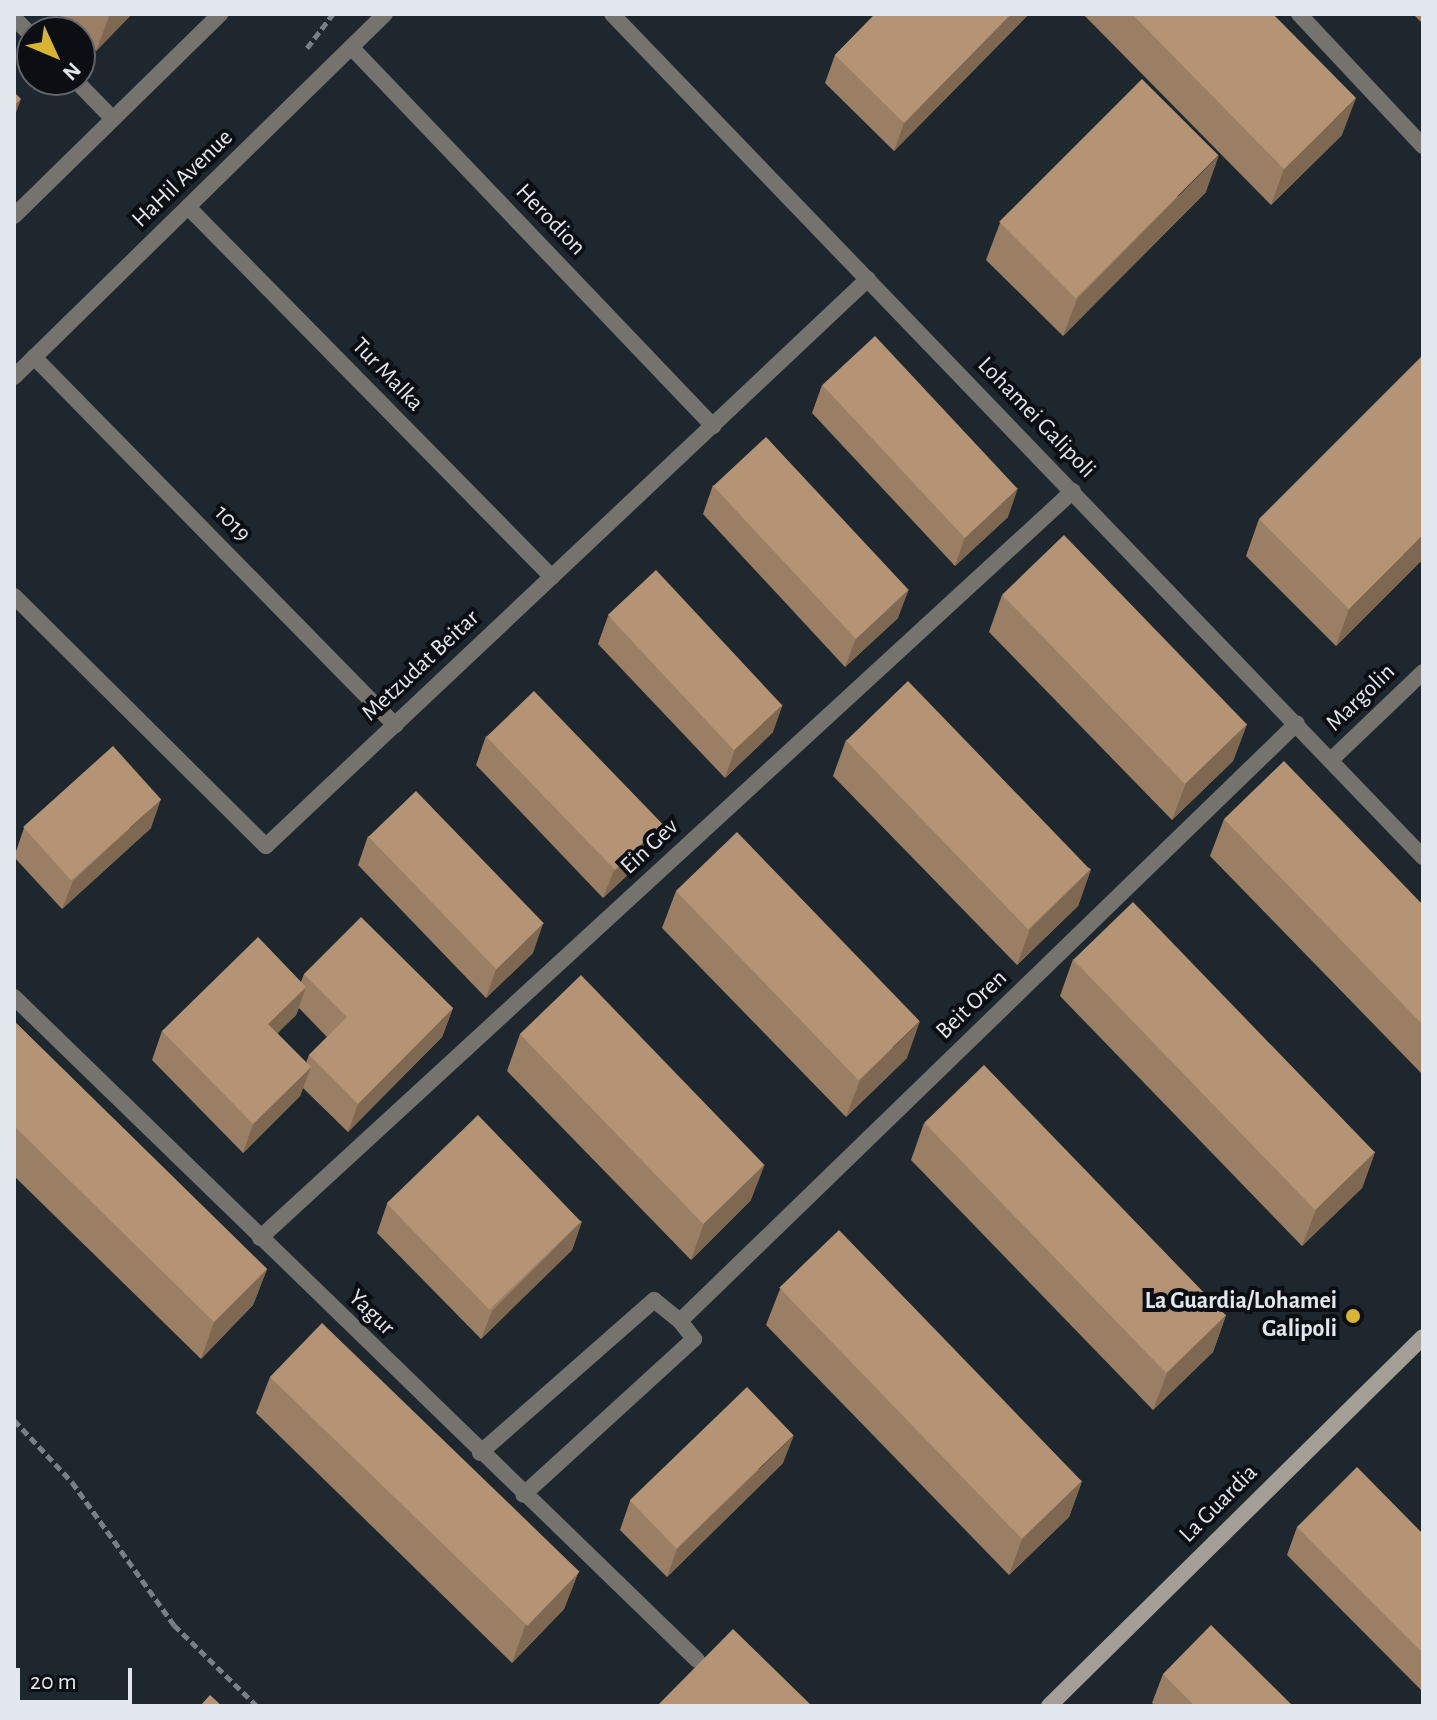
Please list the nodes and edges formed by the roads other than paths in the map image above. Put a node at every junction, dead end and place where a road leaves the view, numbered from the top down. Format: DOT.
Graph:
graph roads {
  1 [pos="220,14"];
  2 [pos="385,14"];
  3 [pos="612,14"];
  4 [pos="1299,14"];
  5 [pos="352,48"];
  6 [pos="91,96"];
  7 [pos="113,119"];
  8 [pos="1423,146"];
  9 [pos="188,207"];
  10 [pos="14,216"];
  11 [pos="868,279"];
  12 [pos="34,357"];
  13 [pos="14,377"];
  14 [pos="713,426"];
  15 [pos="1073,491"];
  16 [pos="552,577"];
  17 [pos="14,596"];
  18 [pos="1423,672"];
  19 [pos="1297,723"];
  20 [pos="395,725"];
  21 [pos="1332,759"];
  22 [pos="1423,857"];
  23 [pos="14,997"];
  24 [pos="260,1238"];
  25 [pos="680,1321"];
  26 [pos="1423,1337"];
  27 [pos="480,1453"];
  28 [pos="523,1495"];
  29 [pos="697,1660"];
  30 [pos="1049,1706"];
  1 -- 7 [label="street"];
  2 -- 5 [label="street, HaHil Avenue"];
  3 -- 11 [label="street, Lohamei Galipoli"];
  4 -- 8 [label="street"];
  5 -- 9 [label="street, HaHil Avenue"];
  5 -- 14 [label="street, Herodion"];
  6 -- 7 [label="street"];
  7 -- 10 [label="street"];
  9 -- 12 [label="street, HaHil Avenue"];
  9 -- 16 [label="street, Tur Malka"];
  11 -- 14 [label="street, Metzudat Beitar"];
  11 -- 15 [label="street, Lohamei Galipoli"];
  12 -- 13 [label="street, HaHil Avenue"];
  12 -- 20 [label="street, 1019"];
  14 -- 16 [label="street, Metzudat Beitar"];
  15 -- 19 [label="street, Lohamei Galipoli"];
  15 -- 24 [label="street, Ein Gev"];
  16 -- 20 [label="street, Metzudat Beitar"];
  17 -- 20 [label="street, Metzudat Beitar"];
  18 -- 21 [label="street, Margolin"];
  19 -- 21 [label="street, Lohamei Galipoli"];
  19 -- 25 [label="street, Beit Oren"];
  21 -- 22 [label="street, Lohamei Galipoli"];
  23 -- 24 [label="street, Yagur"];
  24 -- 27 [label="street, Yagur"];
  25 -- 27 [label="street"];
  25 -- 28 [label="street"];
  26 -- 30 [label="main road, La Guardia"];
  27 -- 28 [label="street, Yagur"];
  28 -- 29 [label="street, Yagur"];
}
